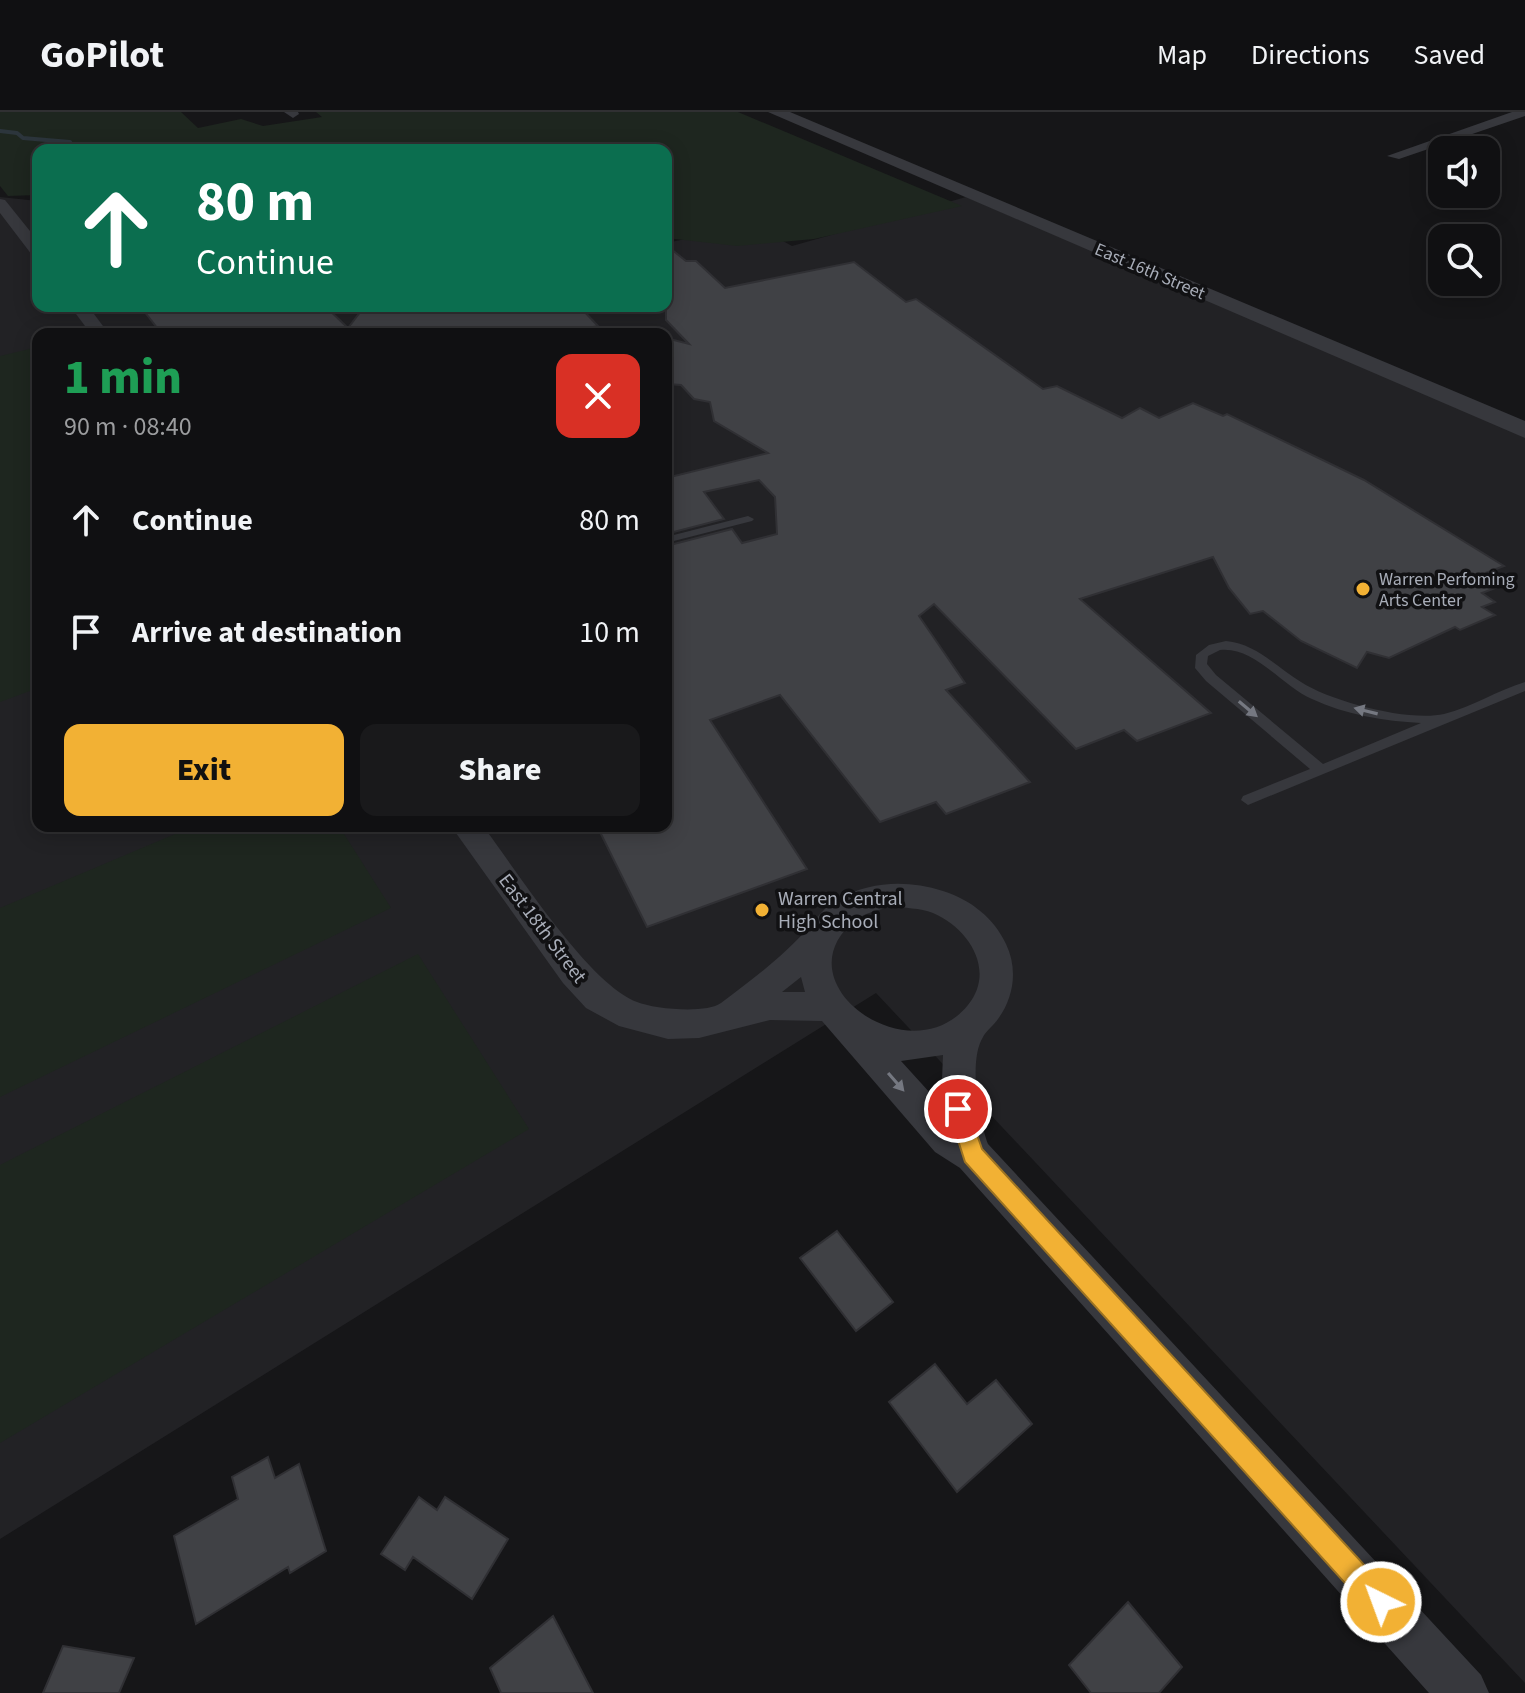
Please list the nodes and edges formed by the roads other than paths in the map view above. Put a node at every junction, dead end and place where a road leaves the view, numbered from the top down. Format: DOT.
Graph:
graph roads {
  1 [pos="776,112"];
  2 [pos="1524,112"];
  3 [pos="1394,156"];
  4 [pos="0,203"];
  5 [pos="27,245"];
  6 [pos="1525,430"];
  7 [pos="748,519"];
  8 [pos="672,538"];
  9 [pos="1525,686"];
  10 [pos="1443,719"];
  11 [pos="1321,770"];
  12 [pos="1248,800"];
  13 [pos="471,832"];
  14 [pos="818,938"];
  15 [pos="727,1015"];
  16 [pos="837,1015"];
  17 [pos="967,1029"];
  18 [pos="973,1155"];
  19 [pos="1463,1693"];
  1 -- 6 [label="street, East 16th Street"];
  2 -- 3 [label="street"];
  4 -- 5 [label="street"];
  7 -- 8 [label="lane"];
  9 -- 10 [label="lane"];
  10 -- 11 [label="lane"];
  10 -- 11 [label="lane, one-way"];
  11 -- 12 [label="lane"];
  13 -- 15 [label="street, East 18th Street"];
  14 -- 15 [label="street"];
  14 -- 16 [label="street"];
  14 -- 17 [label="street"];
  15 -- 16 [label="street, East 18th Street"];
  16 -- 17 [label="street"];
  16 -- 18 [label="street, one-way"];
  17 -- 18 [label="street"];
  18 -- 19 [label="street"];
}
